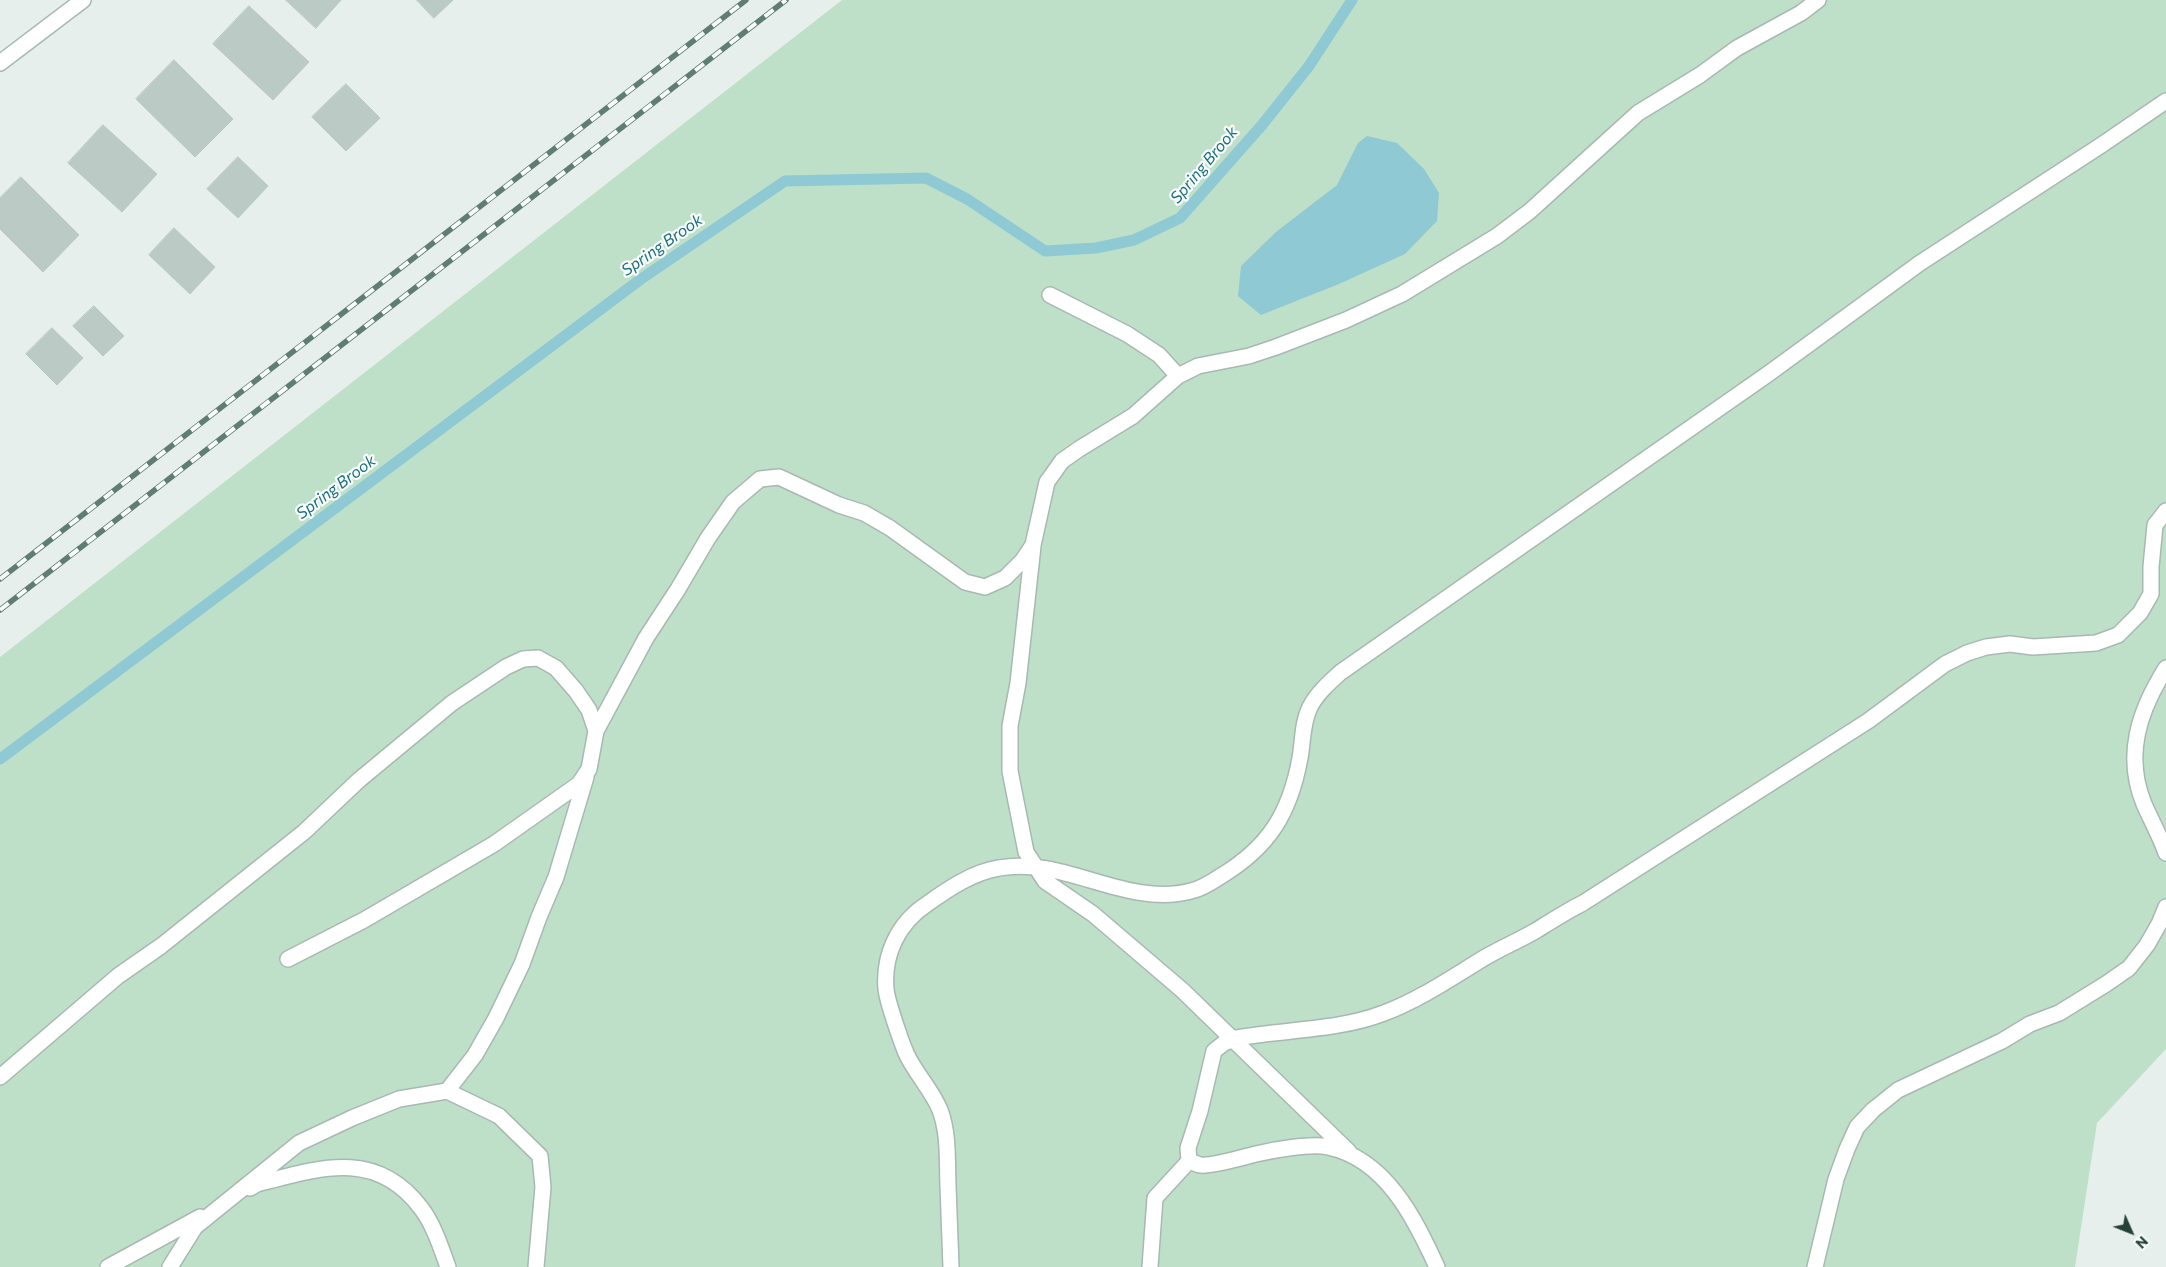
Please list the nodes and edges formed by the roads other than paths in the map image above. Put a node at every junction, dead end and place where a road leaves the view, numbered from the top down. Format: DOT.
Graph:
graph roads {
  1 [pos="83,0"];
  2 [pos="1818,0"];
  3 [pos="0,64"];
  4 [pos="2166,100"];
  5 [pos="1050,295"];
  6 [pos="1178,376"];
  7 [pos="2166,511"];
  8 [pos="1033,545"];
  9 [pos="2166,668"];
  10 [pos="596,731"];
  11 [pos="589,769"];
  12 [pos="2166,853"];
  13 [pos="1035,867"];
  14 [pos="2166,907"];
  15 [pos="288,959"];
  16 [pos="1232,1040"];
  17 [pos="0,1077"];
  18 [pos="448,1091"];
  19 [pos="1351,1154"];
  20 [pos="1189,1161"];
  21 [pos="224,1203"];
  22 [pos="108,1267"];
  23 [pos="170,1267"];
  24 [pos="448,1267"];
  25 [pos="536,1267"];
  26 [pos="951,1267"];
  27 [pos="1150,1267"];
  28 [pos="1437,1267"];
  29 [pos="1815,1267"];
  1 -- 3 [label="street"];
  2 -- 6 [label="street"];
  4 -- 13 [label="street"];
  5 -- 6 [label="street"];
  6 -- 8 [label="street"];
  7 -- 16 [label="street"];
  8 -- 10 [label="street"];
  8 -- 13 [label="street"];
  9 -- 12 [label="street"];
  10 -- 11 [label="street"];
  10 -- 17 [label="street"];
  11 -- 15 [label="street"];
  11 -- 18 [label="street"];
  13 -- 16 [label="street"];
  13 -- 26 [label="street"];
  14 -- 29 [label="street"];
  16 -- 19 [label="street"];
  16 -- 20 [label="street"];
  18 -- 21 [label="street"];
  18 -- 25 [label="street"];
  19 -- 20 [label="street"];
  19 -- 28 [label="street"];
  20 -- 27 [label="street"];
  21 -- 22 [label="street"];
  21 -- 23 [label="street"];
  21 -- 24 [label="street"];
}
